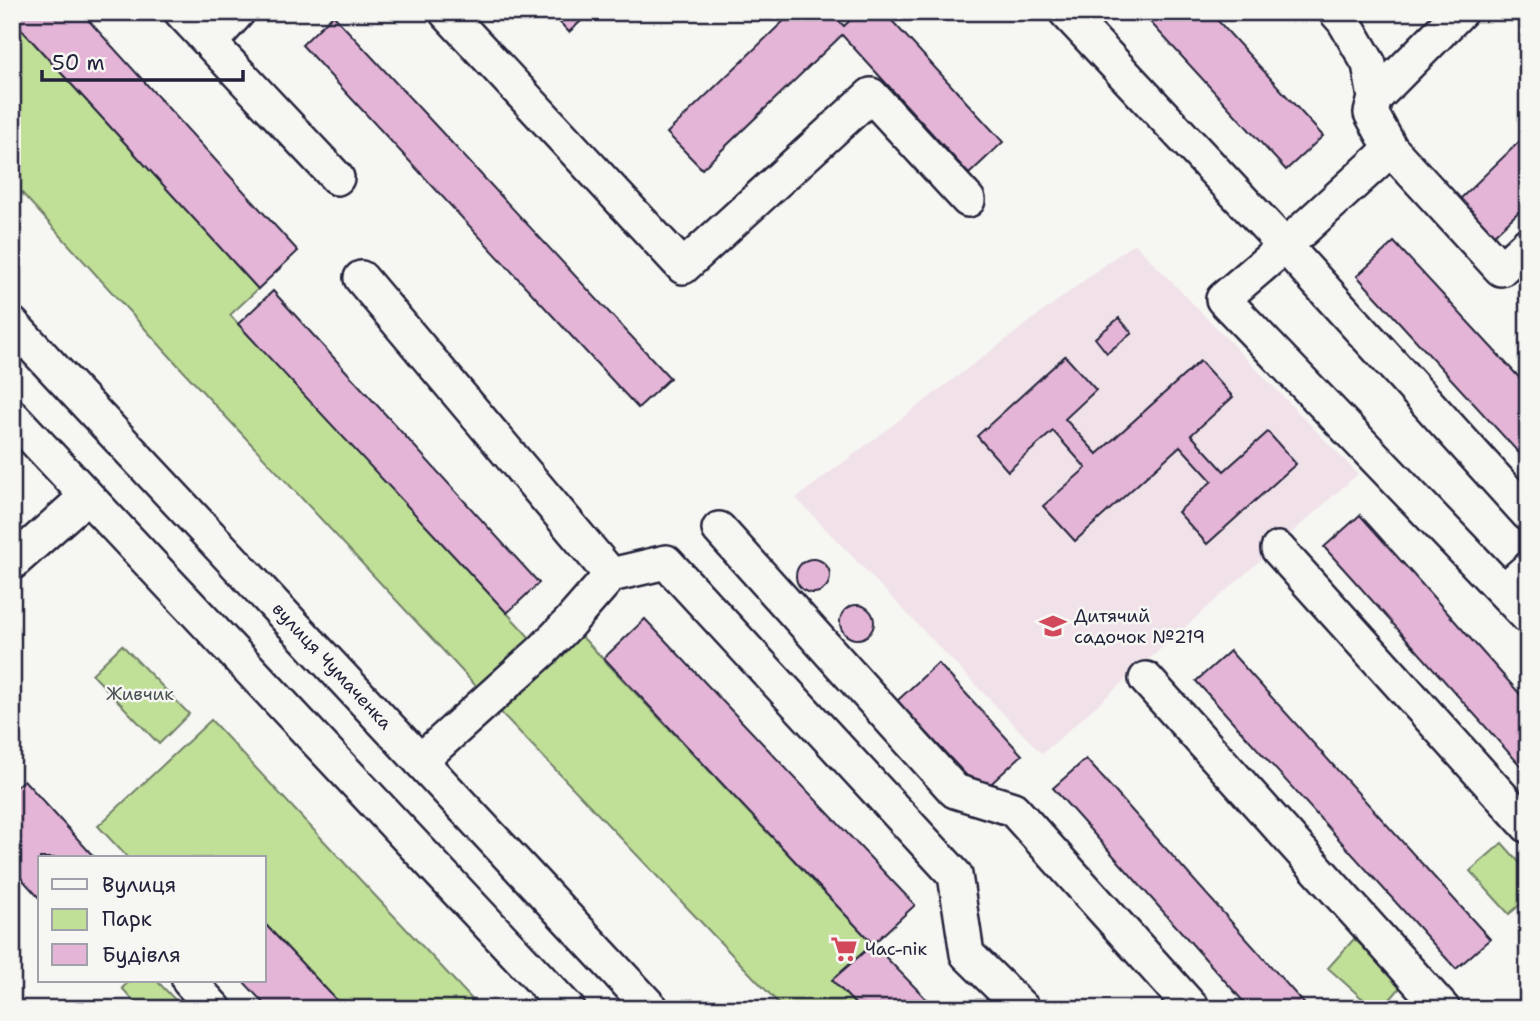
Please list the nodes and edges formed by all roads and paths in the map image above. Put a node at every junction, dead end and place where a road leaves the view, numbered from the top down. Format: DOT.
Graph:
graph roads {
  1 [pos="181,12"];
  2 [pos="239,12"];
  3 [pos="446,12"];
  4 [pos="1066,12"];
  5 [pos="1336,12"];
  6 [pos="1460,12"];
  7 [pos="210,43"];
  8 [pos="1374,98"];
  9 [pos="1391,149"];
  10 [pos="337,178"];
  11 [pos="968,200"];
  12 [pos="1528,244"];
  13 [pos="1285,246"];
  14 [pos="361,278"];
  15 [pos="12,324"];
  16 [pos="12,416"];
  17 [pos="87,496"];
  18 [pos="1528,514"];
  19 [pos="719,529"];
  20 [pos="1278,549"];
  21 [pos="12,562"];
  22 [pos="1528,569"];
  23 [pos="611,575"];
  24 [pos="1503,591"];
  25 [pos="1528,617"];
  26 [pos="1146,679"];
  27 [pos="421,761"];
  28 [pos="1528,826"];
  29 [pos="191,982"];
  30 [pos="215,1009"];
  31 [pos="568,1009"];
  32 [pos="652,1009"];
  33 [pos="1023,1009"];
  34 [pos="1193,1009"];
  35 [pos="1443,1009"];
  1 -- 7 [label="street"];
  2 -- 7 [label="street"];
  3 -- 11 [label="street"];
  4 -- 13 [label="street"];
  5 -- 8 [label="street"];
  6 -- 8 [label="street"];
  7 -- 10 [label="street"];
  8 -- 9 [label="street"];
  9 -- 12 [label="street"];
  9 -- 13 [label="street"];
  13 -- 18 [label="street"];
  13 -- 24 [label="street"];
  14 -- 23 [label="street"];
  15 -- 27 [label="street, вулиця Чумаченка"];
  16 -- 17 [label="street"];
  17 -- 21 [label="street"];
  17 -- 31 [label="street"];
  19 -- 34 [label="street"];
  20 -- 28 [label="street"];
  22 -- 24 [label="street"];
  23 -- 27 [label="street"];
  23 -- 33 [label="street"];
  24 -- 25 [label="street"];
  26 -- 35 [label="street"];
  27 -- 32 [label="street, вулиця Чумаченка"];
  29 -- 30 [label="street"];
}
